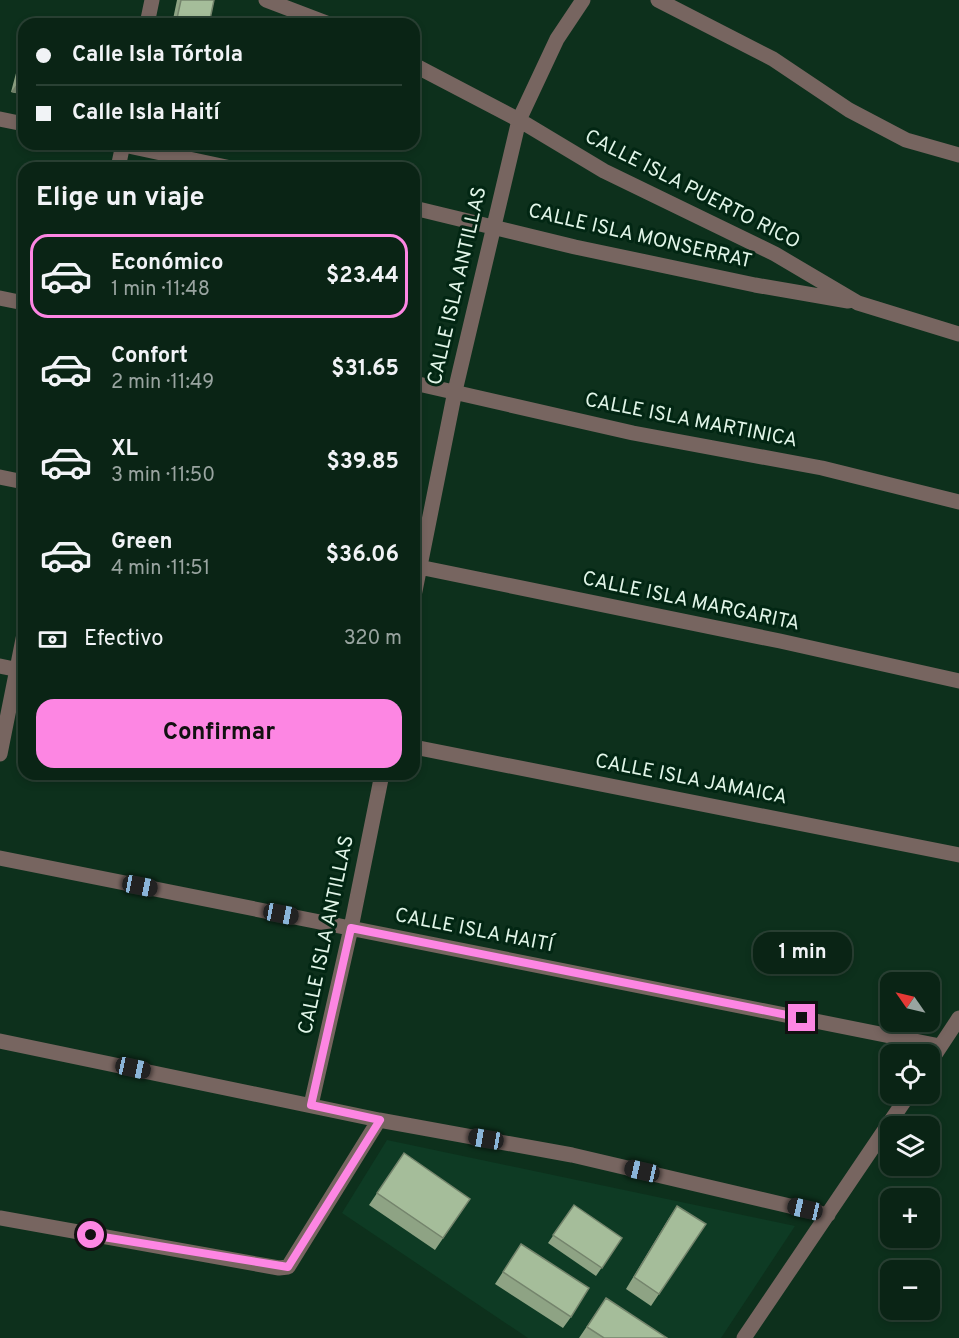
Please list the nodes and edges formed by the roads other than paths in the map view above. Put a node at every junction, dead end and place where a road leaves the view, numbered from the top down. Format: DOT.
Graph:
graph roads {
  1 [pos="152,0"];
  2 [pos="266,0"];
  3 [pos="583,0"];
  4 [pos="658,0"];
  5 [pos="148,18"];
  6 [pos="313,18"];
  7 [pos="420,68"];
  8 [pos="0,119"];
  9 [pos="519,120"];
  10 [pos="18,123"];
  11 [pos="149,150"];
  12 [pos="959,155"];
  13 [pos="204,162"];
  14 [pos="420,209"];
  15 [pos="493,225"];
  16 [pos="0,298"];
  17 [pos="18,302"];
  18 [pos="858,303"];
  19 [pos="959,334"];
  20 [pos="420,384"];
  21 [pos="454,391"];
  22 [pos="0,477"];
  23 [pos="18,481"];
  24 [pos="959,502"];
  25 [pos="420,548"];
  26 [pos="420,568"];
  27 [pos="0,666"];
  28 [pos="18,669"];
  29 [pos="959,681"];
  30 [pos="18,682"];
  31 [pos="420,748"];
  32 [pos="0,754"];
  33 [pos="381,780"];
  34 [pos="959,855"];
  35 [pos="0,858"];
  36 [pos="351,928"];
  37 [pos="959,1018"];
  38 [pos="0,1041"];
  39 [pos="930,1044"];
  40 [pos="940,1046"];
  41 [pos="902,1104"];
  42 [pos="311,1105"];
  43 [pos="380,1120"];
  44 [pos="828,1215"];
  45 [pos="0,1218"];
  46 [pos="744,1338"];
  1 -- 5 [label="street"];
  2 -- 6 [label="street"];
  3 -- 9 [label="street, CALLE ISLA ANTILLAS"];
  4 -- 12 [label="street"];
  7 -- 9 [label="street, CALLE ISLA PUERTO RICO"];
  8 -- 10 [label="street"];
  9 -- 15 [label="street, CALLE ISLA ANTILLAS"];
  9 -- 18 [label="street, CALLE ISLA PUERTO RICO"];
  11 -- 13 [label="street"];
  14 -- 15 [label="street, CALLE ISLA MONSERRAT"];
  15 -- 18 [label="street, CALLE ISLA MONSERRAT"];
  15 -- 21 [label="street, CALLE ISLA ANTILLAS"];
  16 -- 17 [label="street"];
  18 -- 19 [label="street, CALLE ISLA PUERTO RICO"];
  20 -- 21 [label="street, CALLE ISLA MARTINICA"];
  21 -- 24 [label="street, CALLE ISLA MARTINICA"];
  21 -- 25 [label="street, CALLE ISLA ANTILLAS"];
  22 -- 23 [label="street"];
  26 -- 29 [label="street, CALLE ISLA MARGARITA"];
  27 -- 28 [label="street"];
  30 -- 32 [label="street"];
  31 -- 34 [label="street, CALLE ISLA JAMAICA"];
  33 -- 36 [label="street, CALLE ISLA ANTILLAS"];
  35 -- 36 [label="street, CALLE ISLA HAITÍ"];
  36 -- 39 [label="street, CALLE ISLA HAITÍ"];
  36 -- 42 [label="street, CALLE ISLA ANTILLAS"];
  37 -- 40 [label="street"];
  38 -- 42 [label="street"];
  41 -- 44 [label="street"];
  42 -- 43 [label="street"];
  43 -- 44 [label="street"];
  43 -- 45 [label="street"];
  44 -- 46 [label="street"];
}
